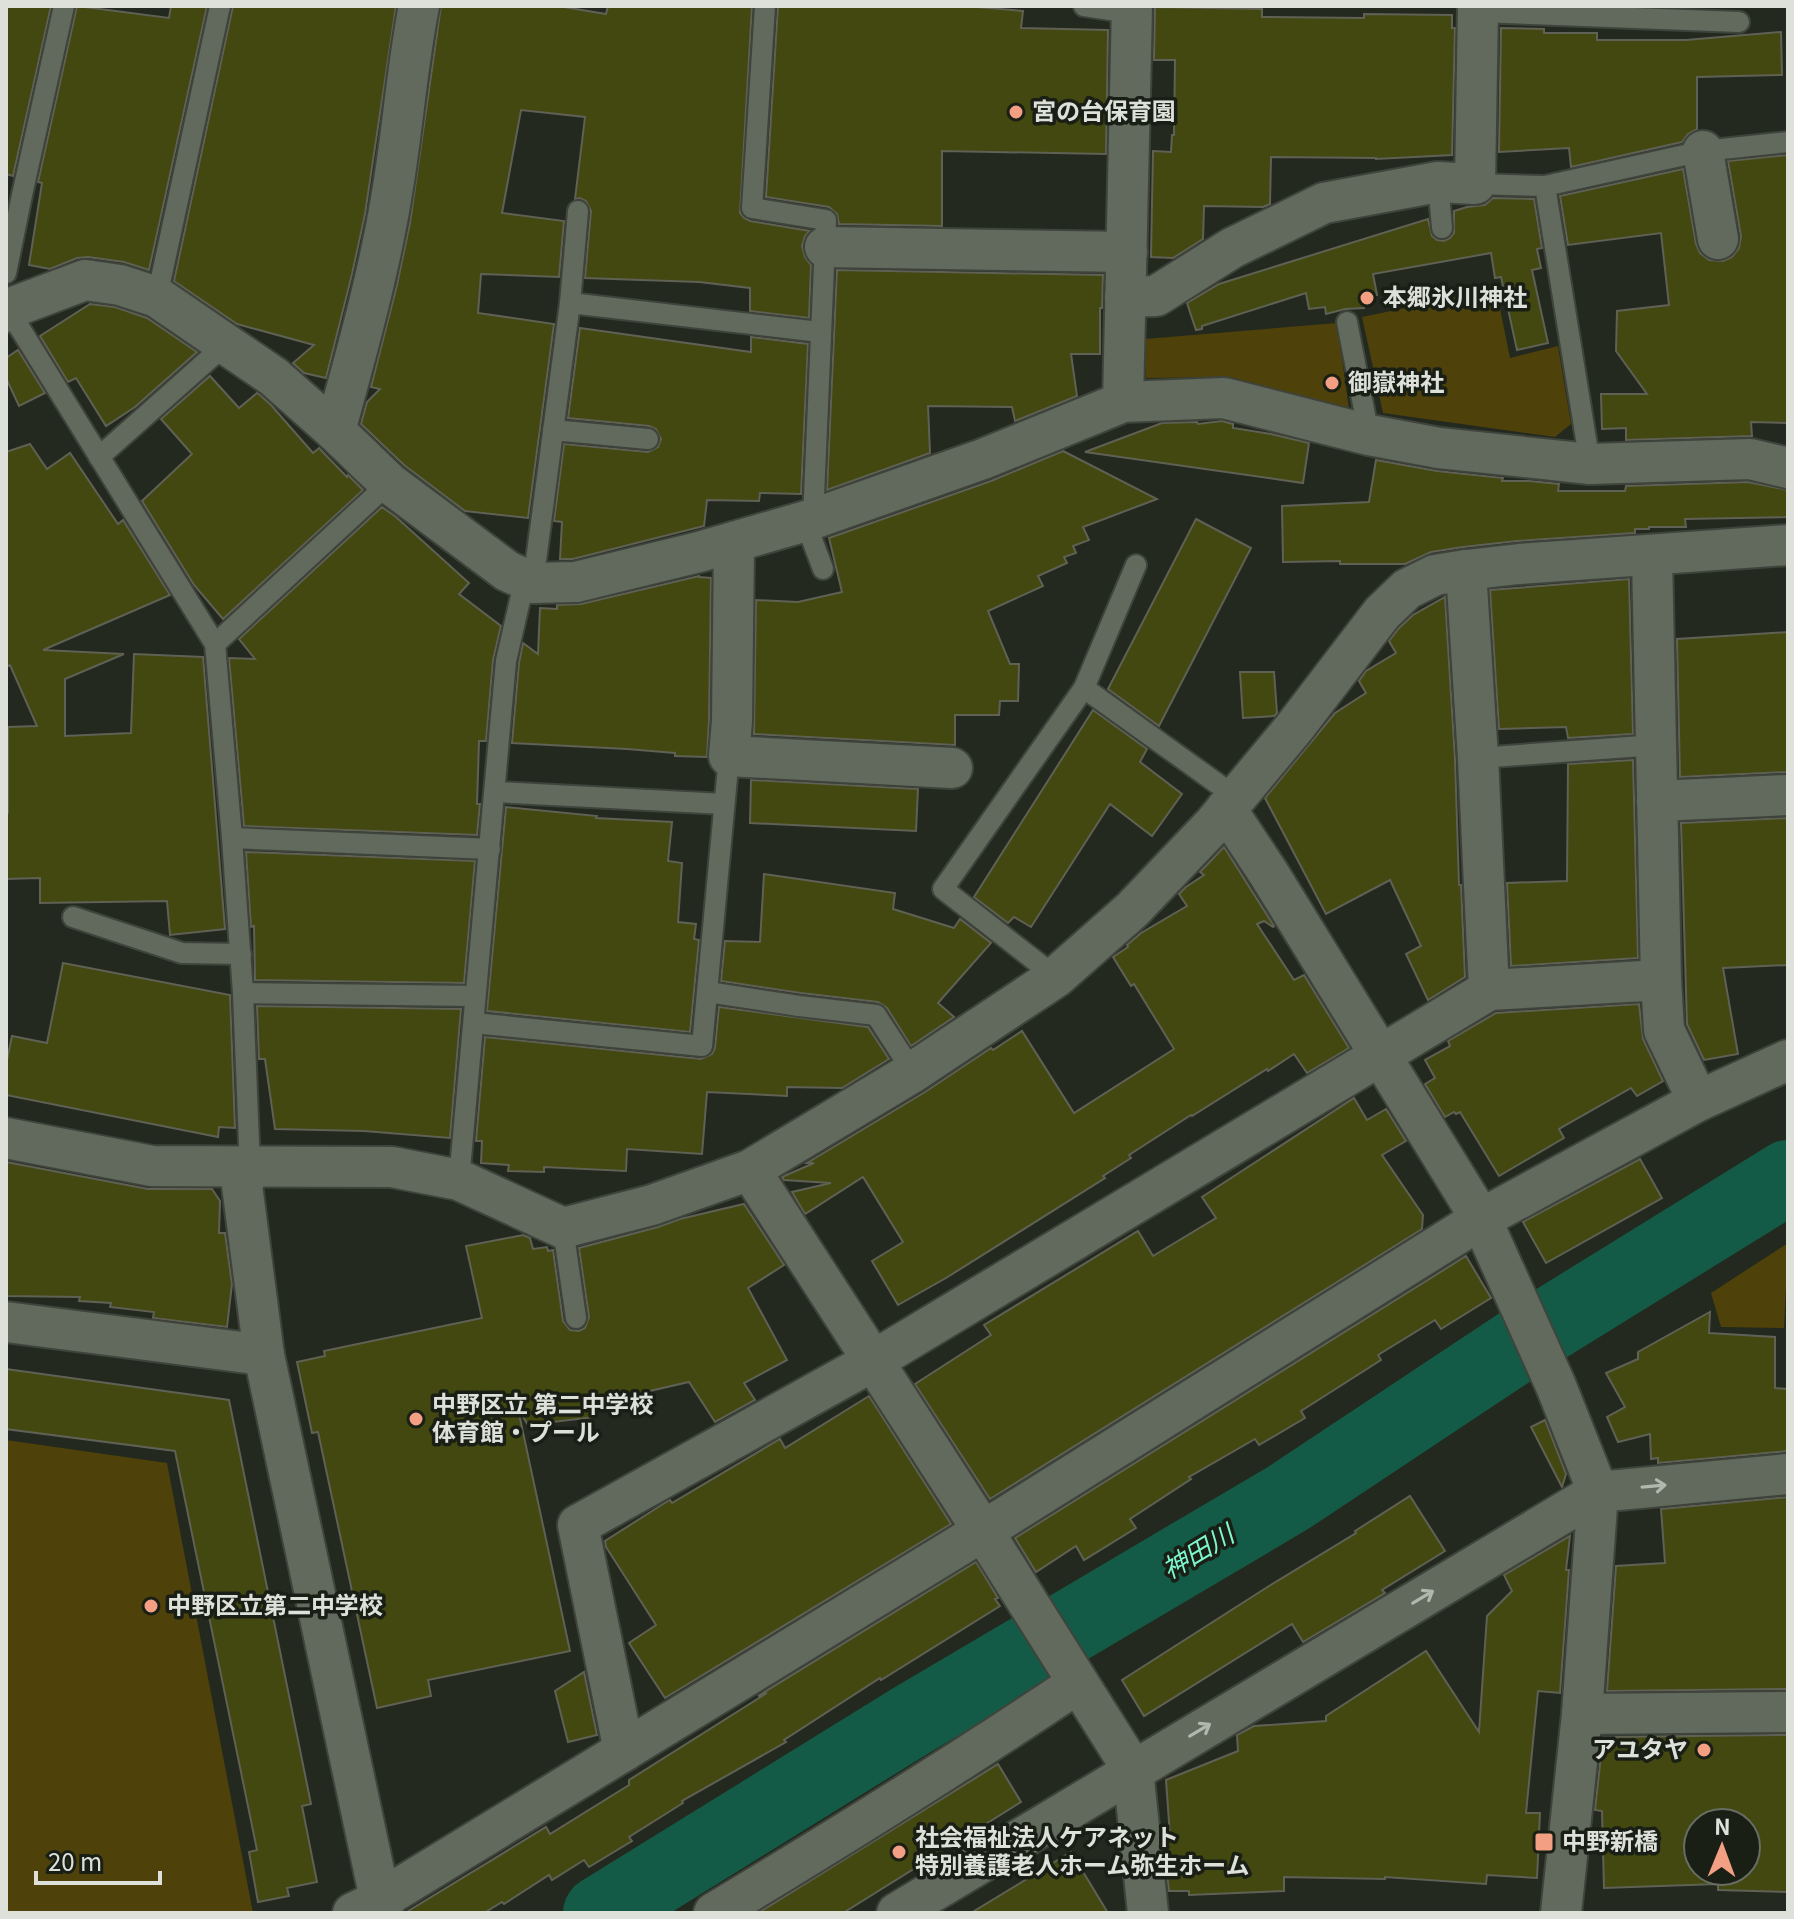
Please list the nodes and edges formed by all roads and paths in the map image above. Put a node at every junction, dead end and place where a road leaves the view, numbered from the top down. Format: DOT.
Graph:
graph roads {
  1 [pos="64,6"];
  2 [pos="220,6"];
  3 [pos="419,6"];
  4 [pos="765,6"];
  5 [pos="1084,6"];
  6 [pos="1478,9"];
  7 [pos="1132,10"];
  8 [pos="1739,22"];
  9 [pos="1788,142"];
  10 [pos="1703,151"];
  11 [pos="1456,183"];
  12 [pos="1545,186"];
  13 [pos="14,194"];
  14 [pos="578,211"];
  15 [pos="1442,228"];
  16 [pos="1718,239"];
  17 [pos="825,247"];
  18 [pos="1127,252"];
  19 [pos="157,297"];
  20 [pos="1125,297"];
  21 [pos="6,299"];
  22 [pos="570,303"];
  23 [pos="1347,322"];
  24 [pos="820,332"];
  25 [pos="226,344"];
  26 [pos="1123,402"];
  27 [pos="553,430"];
  28 [pos="335,431"];
  29 [pos="1369,435"];
  30 [pos="648,439"];
  31 [pos="99,457"];
  32 [pos="1590,464"];
  33 [pos="1788,468"];
  34 [pos="389,483"];
  35 [pos="809,520"];
  36 [pos="734,542"];
  37 [pos="1788,545"];
  38 [pos="1652,556"];
  39 [pos="1136,565"];
  40 [pos="823,569"];
  41 [pos="1466,570"];
  42 [pos="533,583"];
  43 [pos="215,644"];
  44 [pos="1084,688"];
  45 [pos="1656,745"];
  46 [pos="729,756"];
  47 [pos="1478,758"];
  48 [pos="952,768"];
  49 [pos="496,792"];
  50 [pos="1788,795"];
  51 [pos="1657,801"];
  52 [pos="1231,803"];
  53 [pos="724,804"];
  54 [pos="232,838"];
  55 [pos="490,849"];
  56 [pos="73,917"];
  57 [pos="241,954"];
  58 [pos="1056,977"];
  59 [pos="1661,980"];
  60 [pos="1489,990"];
  61 [pos="708,992"];
  62 [pos="243,993"];
  63 [pos="475,996"];
  64 [pos="474,1023"];
  65 [pos="1381,1055"];
  66 [pos="1788,1060"];
  67 [pos="913,1072"];
  68 [pos="1698,1101"];
  69 [pos="6,1138"];
  70 [pos="250,1168"];
  71 [pos="750,1170"];
  72 [pos="459,1180"];
  73 [pos="1481,1219"];
  74 [pos="563,1228"];
  75 [pos="576,1318"];
  76 [pos="6,1322"];
  77 [pos="264,1355"];
  78 [pos="873,1361"];
  79 [pos="1788,1474"];
  80 [pos="1598,1492"];
  81 [pos="983,1531"];
  82 [pos="1076,1679"];
  83 [pos="1788,1712"];
  84 [pos="1582,1714"];
  85 [pos="624,1751"];
  86 [pos="1133,1770"];
  87 [pos="372,1909"];
  88 [pos="714,1913"];
  89 [pos="897,1913"];
  90 [pos="1148,1913"];
  91 [pos="1561,1913"];
  1 -- 13 [label="lane"];
  2 -- 19 [label="lane"];
  3 -- 28 [label="street"];
  4 -- 17 [label="lane"];
  5 -- 7 [label="lane"];
  6 -- 8 [label="lane"];
  6 -- 11 [label="street"];
  7 -- 18 [label="street"];
  9 -- 10 [label="lane"];
  10 -- 12 [label="lane"];
  10 -- 16 [label="street"];
  11 -- 12 [label="lane"];
  11 -- 15 [label="lane"];
  11 -- 20 [label="street"];
  12 -- 32 [label="lane"];
  13 -- 21 [label="lane"];
  14 -- 22 [label="lane"];
  17 -- 18 [label="street"];
  17 -- 24 [label="lane"];
  18 -- 20 [label="street"];
  19 -- 21 [label="street"];
  19 -- 25 [label="street"];
  20 -- 26 [label="street"];
  21 -- 31 [label="lane"];
  22 -- 24 [label="lane"];
  22 -- 27 [label="lane"];
  23 -- 29 [label="lane"];
  24 -- 35 [label="lane"];
  25 -- 28 [label="street"];
  25 -- 31 [label="lane"];
  26 -- 29 [label="street"];
  26 -- 35 [label="street"];
  27 -- 30 [label="lane"];
  27 -- 42 [label="lane"];
  28 -- 34 [label="street"];
  29 -- 32 [label="street"];
  31 -- 43 [label="lane"];
  32 -- 33 [label="street"];
  34 -- 42 [label="street"];
  34 -- 43 [label="lane"];
  35 -- 36 [label="street"];
  35 -- 40 [label="lane"];
  36 -- 42 [label="street"];
  36 -- 46 [label="street"];
  37 -- 38 [label="street"];
  38 -- 41 [label="street"];
  38 -- 45 [label="street"];
  39 -- 44 [label="lane"];
  41 -- 47 [label="street"];
  41 -- 52 [label="street"];
  42 -- 49 [label="lane"];
  43 -- 54 [label="lane"];
  44 -- 52 [label="lane"];
  44 -- 58 [label="lane"];
  45 -- 47 [label="lane"];
  45 -- 51 [label="street"];
  46 -- 48 [label="street"];
  46 -- 53 [label="lane"];
  47 -- 60 [label="street"];
  49 -- 53 [label="lane"];
  49 -- 55 [label="lane"];
  50 -- 51 [label="street"];
  51 -- 59 [label="street"];
  52 -- 58 [label="street"];
  52 -- 65 [label="street"];
  53 -- 61 [label="lane"];
  54 -- 55 [label="lane"];
  54 -- 57 [label="lane"];
  55 -- 63 [label="lane"];
  56 -- 57 [label="lane"];
  57 -- 62 [label="lane"];
  58 -- 67 [label="street"];
  59 -- 60 [label="street"];
  59 -- 68 [label="street"];
  60 -- 65 [label="street"];
  61 -- 64 [label="lane"];
  61 -- 67 [label="lane"];
  62 -- 63 [label="lane"];
  62 -- 70 [label="lane"];
  63 -- 64 [label="lane"];
  64 -- 72 [label="lane"];
  65 -- 73 [label="street"];
  65 -- 78 [label="street"];
  66 -- 68 [label="street"];
  67 -- 71 [label="street"];
  68 -- 73 [label="street"];
  69 -- 70 [label="street"];
  70 -- 72 [label="street"];
  70 -- 77 [label="street"];
  71 -- 74 [label="street"];
  71 -- 78 [label="street"];
  72 -- 74 [label="street"];
  73 -- 80 [label="street"];
  73 -- 81 [label="street"];
  74 -- 75 [label="lane"];
  76 -- 77 [label="street"];
  77 -- 87 [label="street"];
  78 -- 81 [label="street"];
  78 -- 85 [label="street"];
  80 -- 79 [label="street, one-way"];
  80 -- 84 [label="street"];
  86 -- 80 [label="street, one-way"];
  81 -- 82 [label="street"];
  81 -- 85 [label="street"];
  82 -- 86 [label="street"];
  82 -- 88 [label="street"];
  83 -- 84 [label="street"];
  84 -- 91 [label="street"];
  85 -- 87 [label="street"];
  86 -- 89 [label="street"];
  86 -- 90 [label="street"];
}
